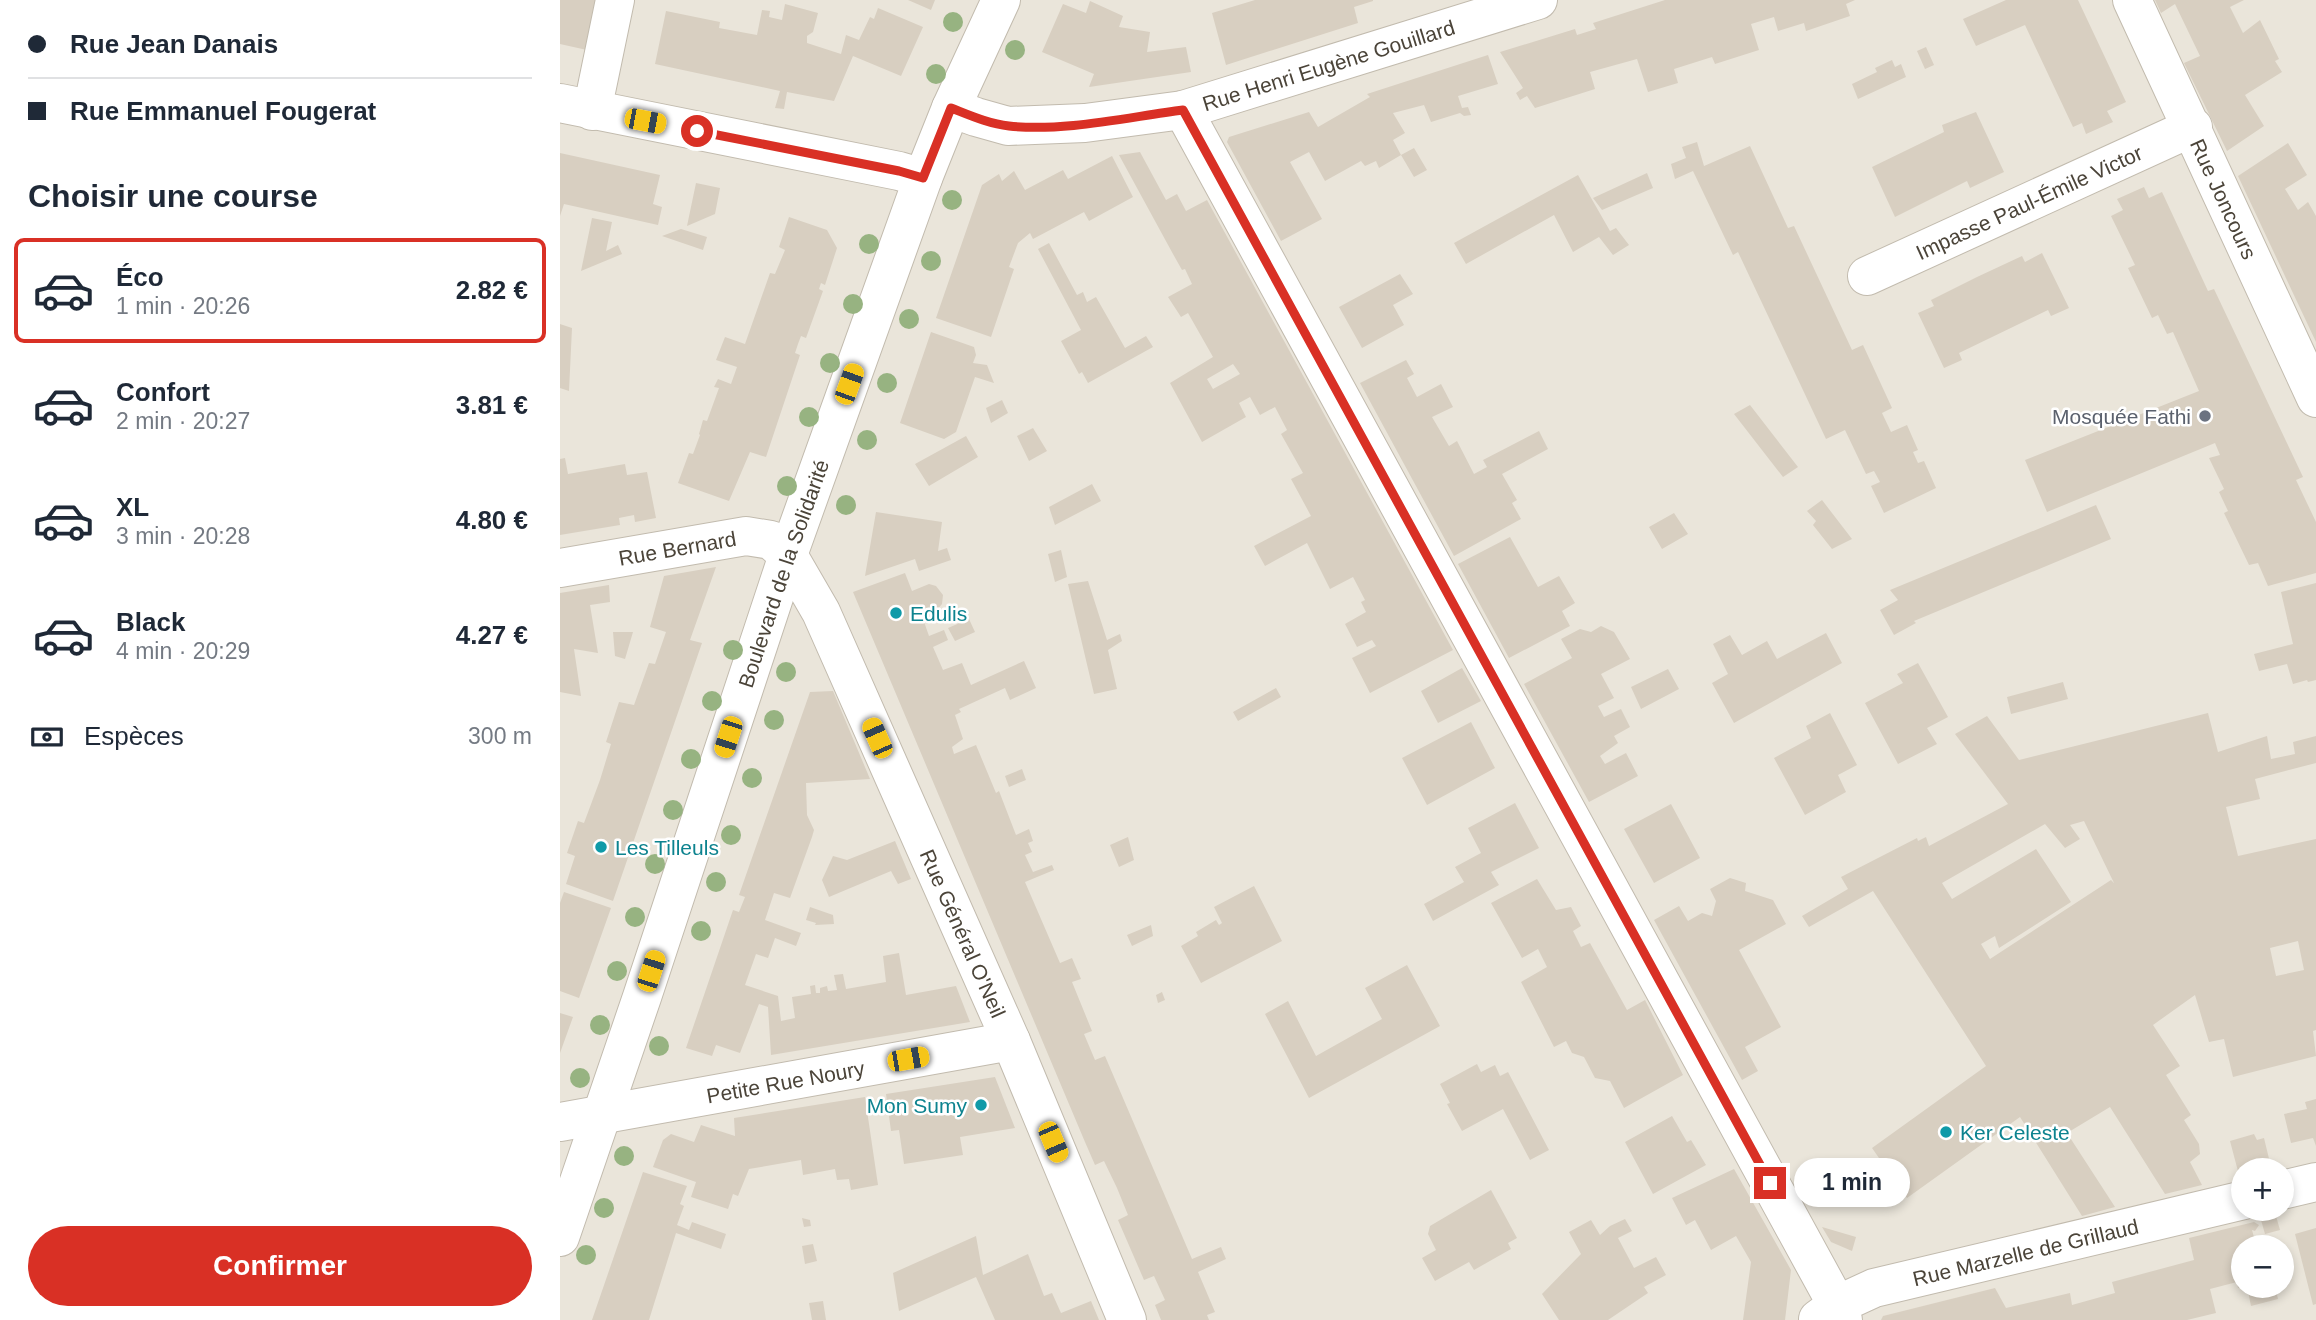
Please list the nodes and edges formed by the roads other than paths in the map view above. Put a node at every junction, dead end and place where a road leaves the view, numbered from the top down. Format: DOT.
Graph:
graph roads {
  1 [pos="615,0"];
  2 [pos="1001,0"];
  3 [pos="1538,0"];
  4 [pos="2133,0"];
  5 [pos="576,107"];
  6 [pos="951,108"];
  7 [pos="1183,110"];
  8 [pos="2193,127"];
  9 [pos="923,178"];
  10 [pos="1867,276"];
  11 [pos="2316,398"];
  12 [pos="788,555"];
  13 [pos="560,568"];
  14 [pos="1011,1041"];
  15 [pos="603,1114"];
  16 [pos="560,1122"];
  17 [pos="2316,1182"];
  18 [pos="2294,1188"];
  19 [pos="2231,1203"];
  20 [pos="560,1237"];
  21 [pos="1832,1315"];
  22 [pos="1126,1320"];
  1 -- 5 [label="street"];
  2 -- 6 [label="street, Boulevard de la Solidarité"];
  3 -- 7 [label="street, Rue Henri Eugène Gouillard"];
  4 -- 8 [label="street, Rue Joncours"];
  5 -- 9 [label="street"];
  6 -- 7 [label="street, Rue Henri Eugène Gouillard"];
  6 -- 9 [label="street, Boulevard de la Solidarité"];
  7 -- 21 [label="street"];
  8 -- 10 [label="street, Impasse Paul-Émile Victor"];
  8 -- 11 [label="street, Rue Joncours"];
  9 -- 12 [label="street, Boulevard de la Solidarité"];
  12 -- 13 [label="street, Rue Bernard"];
  12 -- 14 [label="street, Rue Général O'Neil"];
  12 -- 15 [label="street, Boulevard de la Solidarité"];
  14 -- 15 [label="street, Petite Rue Noury"];
  14 -- 22 [label="street, Rue Général O'Neil"];
  15 -- 16 [label="street, Petite Rue Noury"];
  15 -- 20 [label="street, Boulevard de la Solidarité"];
  17 -- 18 [label="street"];
  19 -- 21 [label="street, Rue Marzelle de Grillaud"];
}
